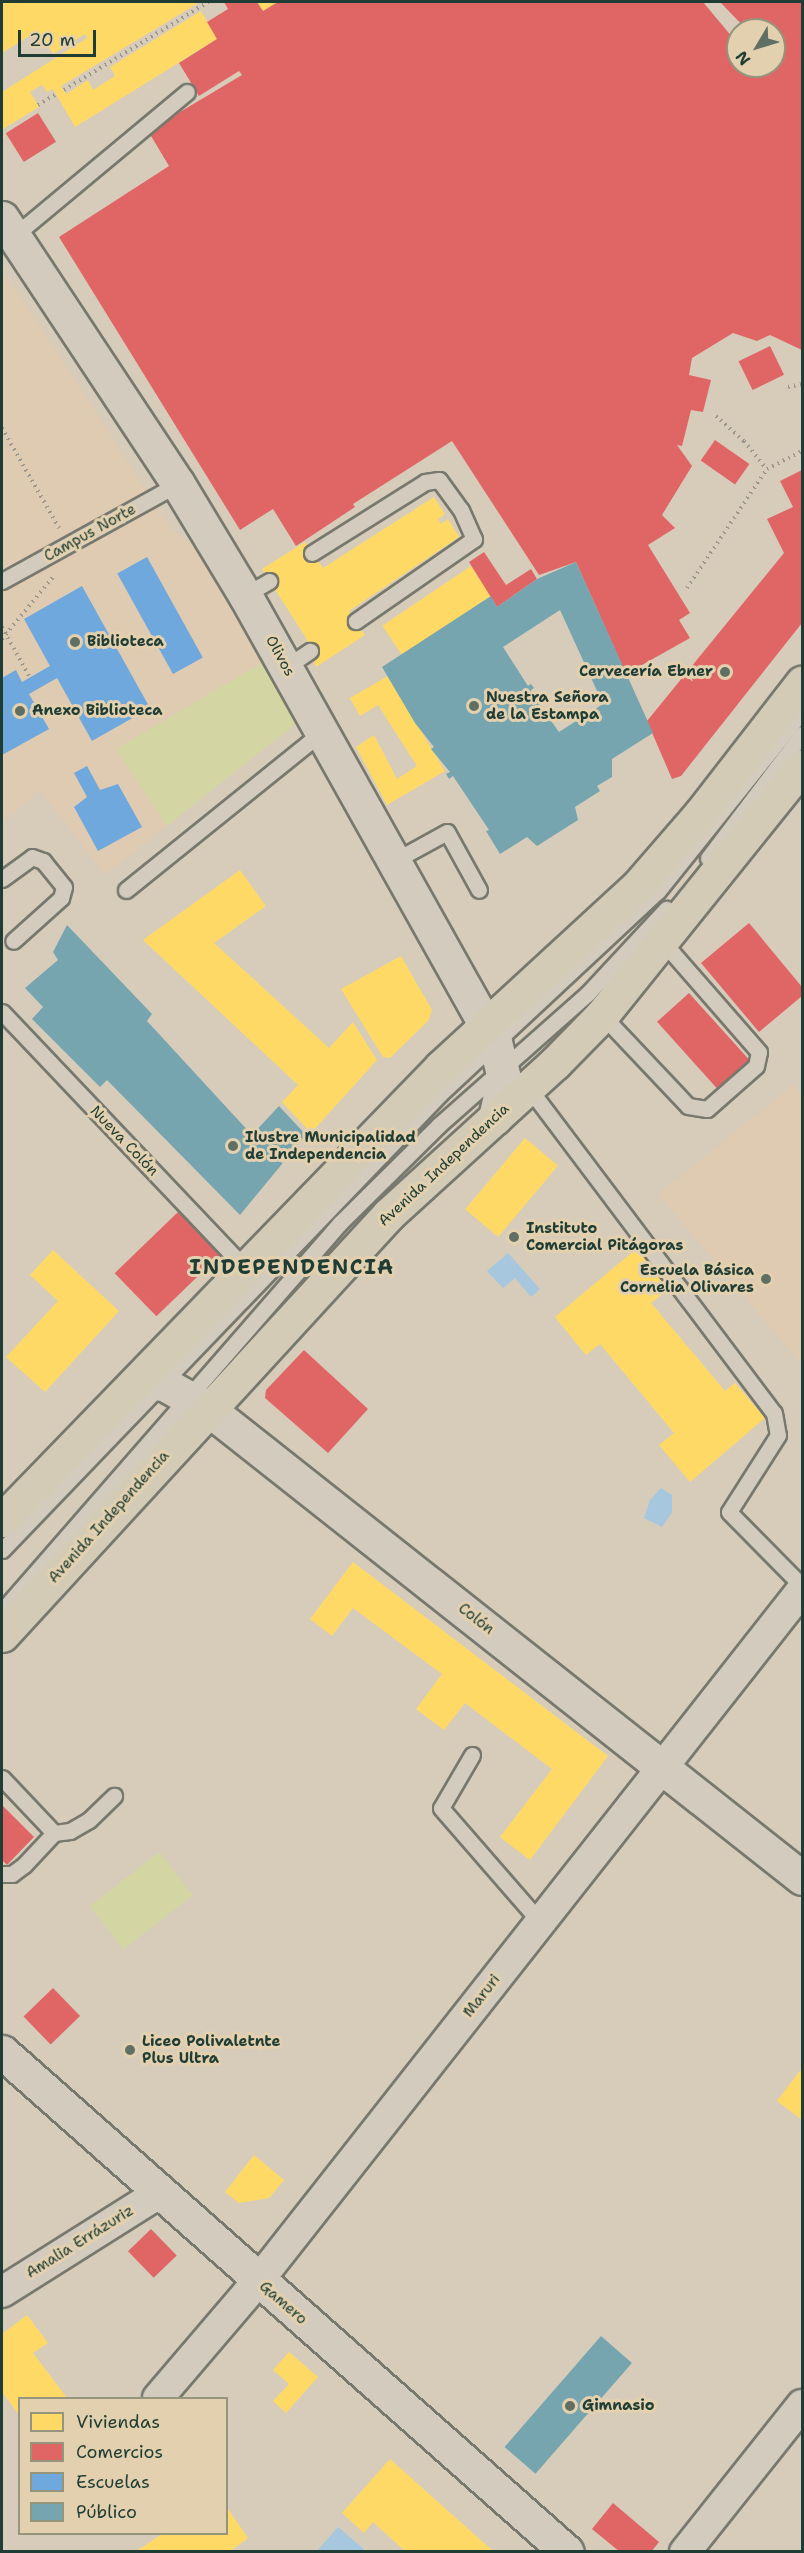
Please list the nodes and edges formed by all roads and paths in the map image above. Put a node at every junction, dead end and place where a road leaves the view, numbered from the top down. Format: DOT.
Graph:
graph roads {
  1 [pos="208,2"];
  2 [pos="64,90"];
  3 [pos="186,92"];
  4 [pos="56,94"];
  5 [pos="38,105"];
  6 [pos="8,227"];
  7 [pos="802,384"];
  8 [pos="789,387"];
  9 [pos="716,416"];
  10 [pos="2,428"];
  11 [pos="802,451"];
  12 [pos="767,470"];
  13 [pos="178,484"];
  14 [pos="68,545"];
  15 [pos="312,553"];
  16 [pos="59,570"];
  17 [pos="2,581"];
  18 [pos="687,588"];
  19 [pos="356,621"];
  20 [pos="2,627"];
  21 [pos="5,634"];
  22 [pos="2,639"];
  23 [pos="30,678"];
  24 [pos="802,683"];
  25 [pos="802,711"];
  26 [pos="322,732"];
  27 [pos="802,734"];
  28 [pos="802,766"];
  29 [pos="394,861"];
  30 [pos="2,879"];
  31 [pos="126,890"];
  32 [pos="479,890"];
  33 [pos="13,941"];
  34 [pos="663,942"];
  35 [pos="2,1012"];
  36 [pos="602,1015"];
  37 [pos="503,1056"];
  38 [pos="247,1270"];
  39 [pos="181,1389"];
  40 [pos="2,1520"];
  41 [pos="2,1551"];
  42 [pos="802,1588"];
  43 [pos="2,1611"];
  44 [pos="2,1635"];
  45 [pos="472,1755"];
  46 [pos="662,1767"];
  47 [pos="2,1778"];
  48 [pos="114,1796"];
  49 [pos="54,1833"];
  50 [pos="2,1874"];
  51 [pos="802,1878"];
  52 [pos="540,1922"];
  53 [pos="2,2052"];
  54 [pos="159,2193"];
  55 [pos="258,2281"];
  56 [pos="2,2292"];
  57 [pos="159,2397"];
  58 [pos="802,2405"];
  59 [pos="567,2552"];
  60 [pos="685,2552"];
  1 -- 2 [label="path"];
  3 -- 6 [label="lane"];
  4 -- 5 [label="path"];
  6 -- 13 [label="street, Olivos"];
  7 -- 8 [label="path"];
  9 -- 12 [label="path"];
  10 -- 14 [label="path"];
  11 -- 12 [label="path"];
  12 -- 18 [label="path"];
  13 -- 14 [label="lane, Campus Norte"];
  13 -- 26 [label="street, Olivos"];
  14 -- 17 [label="lane, Campus Norte"];
  15 -- 19 [label="lane"];
  16 -- 21 [label="path"];
  20 -- 21 [label="path"];
  21 -- 22 [label="path"];
  21 -- 23 [label="path"];
  24 -- 37 [label="main road, Avenida Independencia"];
  25 -- 37 [label="lane"];
  26 -- 29 [label="street, Olivos"];
  26 -- 31 [label="lane"];
  27 -- 37 [label="lane"];
  28 -- 34 [label="main road, Avenida Independencia"];
  29 -- 32 [label="lane"];
  29 -- 37 [label="street, Olivos"];
  30 -- 33 [label="lane"];
  34 -- 36 [label="main road, Avenida Independencia"];
  34 -- 36 [label="lane"];
  35 -- 38 [label="lane, Nueva Colón"];
  36 -- 37 [label="main road, Avenida Independencia"];
  37 -- 38 [label="main road, Avenida Independencia"];
  37 -- 39 [label="lane"];
  37 -- 39 [label="lane"];
  37 -- 39 [label="main road, Avenida Independencia"];
  37 -- 42 [label="lane"];
  38 -- 39 [label="main road, Avenida Independencia"];
  39 -- 40 [label="main road, Avenida Independencia"];
  39 -- 41 [label="lane"];
  39 -- 43 [label="lane"];
  39 -- 44 [label="main road, Avenida Independencia"];
  39 -- 46 [label="street, Colón"];
  42 -- 46 [label="street, Maruri"];
  45 -- 52 [label="lane"];
  46 -- 51 [label="street, Colón"];
  46 -- 52 [label="street, Maruri"];
  47 -- 49 [label="lane"];
  48 -- 49 [label="lane"];
  49 -- 50 [label="lane"];
  52 -- 55 [label="street, Maruri"];
  53 -- 54 [label="street, Gamero"];
  54 -- 55 [label="street, Gamero"];
  54 -- 56 [label="street, Amalia Errázuriz"];
  55 -- 57 [label="street, Maruri"];
  55 -- 59 [label="street, Gamero"];
  58 -- 60 [label="street"];
}
